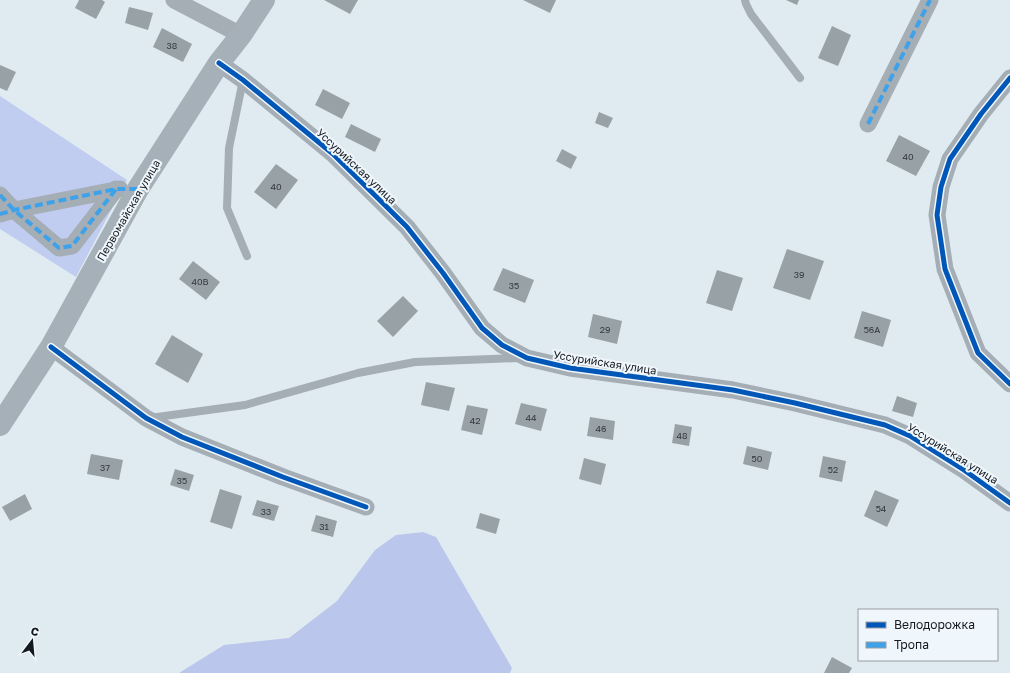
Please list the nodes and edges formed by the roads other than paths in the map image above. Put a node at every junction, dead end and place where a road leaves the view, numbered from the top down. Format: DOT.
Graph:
graph roads {
  1 [pos="174,0"];
  2 [pos="264,0"];
  3 [pos="745,0"];
  4 [pos="930,0"];
  5 [pos="241,35"];
  6 [pos="219,63"];
  7 [pos="800,78"];
  8 [pos="1010,78"];
  9 [pos="243,80"];
  10 [pos="868,124"];
  11 [pos="116,189"];
  12 [pos="138,189"];
  13 [pos="0,195"];
  14 [pos="7,212"];
  15 [pos="247,256"];
  16 [pos="51,346"];
  17 [pos="527,358"];
  18 [pos="1010,384"];
  19 [pos="146,418"];
  20 [pos="0,425"];
  21 [pos="1010,503"];
  22 [pos="366,507"];
  1 -- 5 [label="street"];
  2 -- 5 [label="main road, Первомайская улица"];
  3 -- 7 [label="lane"];
  4 -- 10 [label="street"];
  5 -- 6 [label="main road, Первомайская улица"];
  6 -- 9 [label="street, Уссурийская улица"];
  6 -- 12 [label="main road, Первомайская улица"];
  8 -- 18 [label="street"];
  9 -- 15 [label="lane"];
  9 -- 17 [label="street, Уссурийская улица"];
  11 -- 12 [label="street"];
  11 -- 14 [label="street"];
  11 -- 14 [label="street"];
  12 -- 16 [label="main road, Первомайская улица"];
  13 -- 14 [label="street"];
  16 -- 19 [label="street"];
  16 -- 20 [label="main road, Первомайская улица"];
  17 -- 19 [label="lane"];
  17 -- 21 [label="street, Уссурийская улица"];
  19 -- 22 [label="street"];
}
